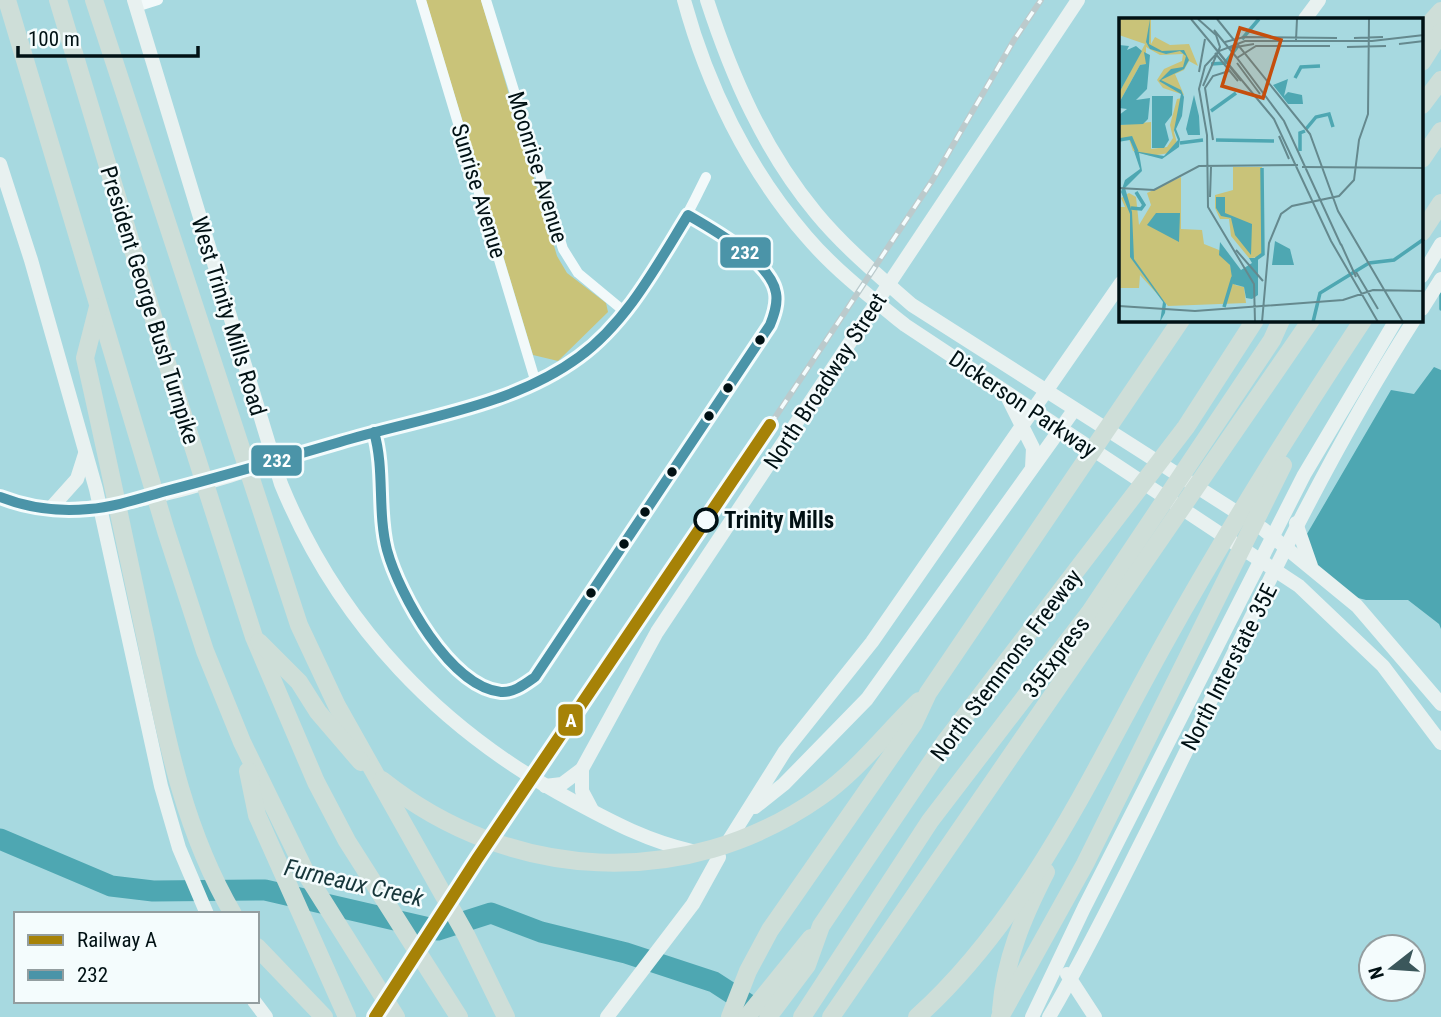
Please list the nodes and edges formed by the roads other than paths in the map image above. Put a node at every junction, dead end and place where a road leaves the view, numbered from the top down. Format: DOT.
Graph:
graph roads {
  1 [pos="6,0"];
  2 [pos="58,0"];
  3 [pos="94,0"];
  4 [pos="158,0"];
  5 [pos="421,0"];
  6 [pos="486,0"];
  7 [pos="707,0"];
  8 [pos="1078,0"];
  9 [pos="1319,0"];
  10 [pos="135,3"];
  11 [pos="685,3"];
  12 [pos="1441,11"];
  13 [pos="1306,18"];
  14 [pos="1424,30"];
  15 [pos="1441,32"];
  16 [pos="1424,59"];
  17 [pos="1441,80"];
  18 [pos="1424,102"];
  19 [pos="1441,131"];
  20 [pos="1424,156"];
  21 [pos="0,164"];
  22 [pos="706,177"];
  23 [pos="1441,203"];
  24 [pos="1424,229"];
  25 [pos="1441,244"];
  26 [pos="1424,273"];
  27 [pos="1441,279"];
  28 [pos="1119,286"];
  29 [pos="98,305"];
  30 [pos="1424,306"];
  31 [pos="625,312"];
  32 [pos="1180,322"];
  33 [pos="1254,322"];
  34 [pos="1280,322"];
  35 [pos="1310,322"];
  36 [pos="1362,322"];
  37 [pos="1395,322"];
  38 [pos="1414,322"];
  39 [pos="1335,362"];
  40 [pos="536,383"];
  41 [pos="1004,392"];
  42 [pos="1074,410"];
  43 [pos="1061,430"];
  44 [pos="86,453"];
  45 [pos="274,463"];
  46 [pos="1032,468"];
  47 [pos="0,497"];
  48 [pos="1292,501"];
  49 [pos="51,508"];
  50 [pos="100,508"];
  51 [pos="1274,538"];
  52 [pos="1262,561"];
  53 [pos="1312,568"];
  54 [pos="1299,586"];
  55 [pos="1237,610"];
  56 [pos="254,638"];
  57 [pos="928,693"];
  58 [pos="1441,704"];
  59 [pos="242,742"];
  60 [pos="1441,743"];
  61 [pos="582,769"];
  62 [pos="545,786"];
  63 [pos="1075,804"];
  64 [pos="592,811"];
  65 [pos="746,814"];
  66 [pos="719,857"];
  67 [pos="206,912"];
  68 [pos="232,912"];
  69 [pos="259,949"];
  70 [pos="801,962"];
  71 [pos="1057,965"];
  72 [pos="1072,979"];
  73 [pos="611,1013"];
  74 [pos="324,1017"];
  75 [pos="347,1017"];
  76 [pos="396,1017"];
  77 [pos="459,1017"];
  78 [pos="506,1017"];
  79 [pos="730,1017"];
  80 [pos="747,1017"];
  81 [pos="768,1017"];
  82 [pos="802,1017"];
  83 [pos="831,1017"];
  84 [pos="917,1017"];
  85 [pos="1000,1017"];
  86 [pos="1032,1017"];
  87 [pos="1049,1017"];
  88 [pos="1095,1017"];
  1 -- 29 [label="highway"];
  2 -- 56 [label="highway, President George Bush Turnpike"];
  3 -- 78 [label="highway"];
  4 -- 10 [label="street"];
  5 -- 40 [label="street, Sunrise Avenue"];
  6 -- 31 [label="street, Moonrise Avenue"];
  7 -- 42 [label="main road, Dickerson Parkway"];
  8 -- 61 [label="main road, North Broadway Street"];
  9 -- 13 [label="main road"];
  10 -- 45 [label="main road, West Trinity Mills Road"];
  11 -- 41 [label="main road, Dickerson Parkway"];
  12 -- 14 [label="highway"];
  15 -- 16 [label="highway"];
  17 -- 18 [label="highway"];
  19 -- 20 [label="highway"];
  21 -- 44 [label="main road"];
  22 -- 31 [label="street"];
  23 -- 24 [label="highway"];
  25 -- 26 [label="main road"];
  27 -- 30 [label="main road"];
  28 -- 65 [label="main road"];
  29 -- 59 [label="highway"];
  29 -- 68 [label="highway"];
  31 -- 40 [label="street"];
  32 -- 57 [label="highway"];
  33 -- 70 [label="highway, North Stemmons Freeway"];
  34 -- 82 [label="highway, 35Express"];
  35 -- 83 [label="highway"];
  36 -- 39 [label="highway"];
  37 -- 48 [label="main road, North Interstate 35E"];
  38 -- 72 [label="main road, North Interstate 35E"];
  39 -- 63 [label="highway"];
  39 -- 85 [label="highway"];
  40 -- 45 [label="street"];
  41 -- 43 [label="main road, Dickerson Parkway"];
  41 -- 46 [label="main road"];
  42 -- 43 [label="main road"];
  42 -- 51 [label="main road, Dickerson Parkway"];
  43 -- 46 [label="main road"];
  43 -- 52 [label="main road, Dickerson Parkway"];
  44 -- 49 [label="main road"];
  44 -- 50 [label="main road"];
  45 -- 50 [label="main road"];
  45 -- 62 [label="main road, West Trinity Mills Road"];
  46 -- 65 [label="main road"];
  47 -- 49 [label="main road"];
  48 -- 51 [label="main road, North Interstate 35E"];
  48 -- 53 [label="main road"];
  49 -- 50 [label="main road"];
  50 -- 67 [label="main road"];
  51 -- 52 [label="main road, North Interstate 35E"];
  51 -- 53 [label="main road, Dickerson Parkway"];
  52 -- 54 [label="main road, Dickerson Parkway"];
  52 -- 55 [label="main road, North Interstate 35E"];
  53 -- 58 [label="main road, Dickerson Parkway"];
  54 -- 55 [label="main road"];
  54 -- 60 [label="main road, Dickerson Parkway"];
  55 -- 71 [label="main road, North Interstate 35E"];
  56 -- 57 [label="highway"];
  56 -- 77 [label="highway, President George Bush Turnpike"];
  57 -- 79 [label="highway"];
  59 -- 75 [label="highway"];
  59 -- 76 [label="highway"];
  61 -- 62 [label="main road"];
  61 -- 64 [label="main road"];
  62 -- 64 [label="main road, West Trinity Mills Road"];
  63 -- 84 [label="highway"];
  63 -- 85 [label="highway"];
  64 -- 66 [label="main road, West Trinity Mills Road"];
  65 -- 66 [label="main road"];
  66 -- 73 [label="main road"];
  69 -- 74 [label="highway"];
  70 -- 80 [label="highway"];
  70 -- 81 [label="highway"];
  71 -- 72 [label="main road"];
  71 -- 86 [label="main road, North Interstate 35E"];
  72 -- 87 [label="main road, North Interstate 35E"];
  72 -- 88 [label="main road"];
}
